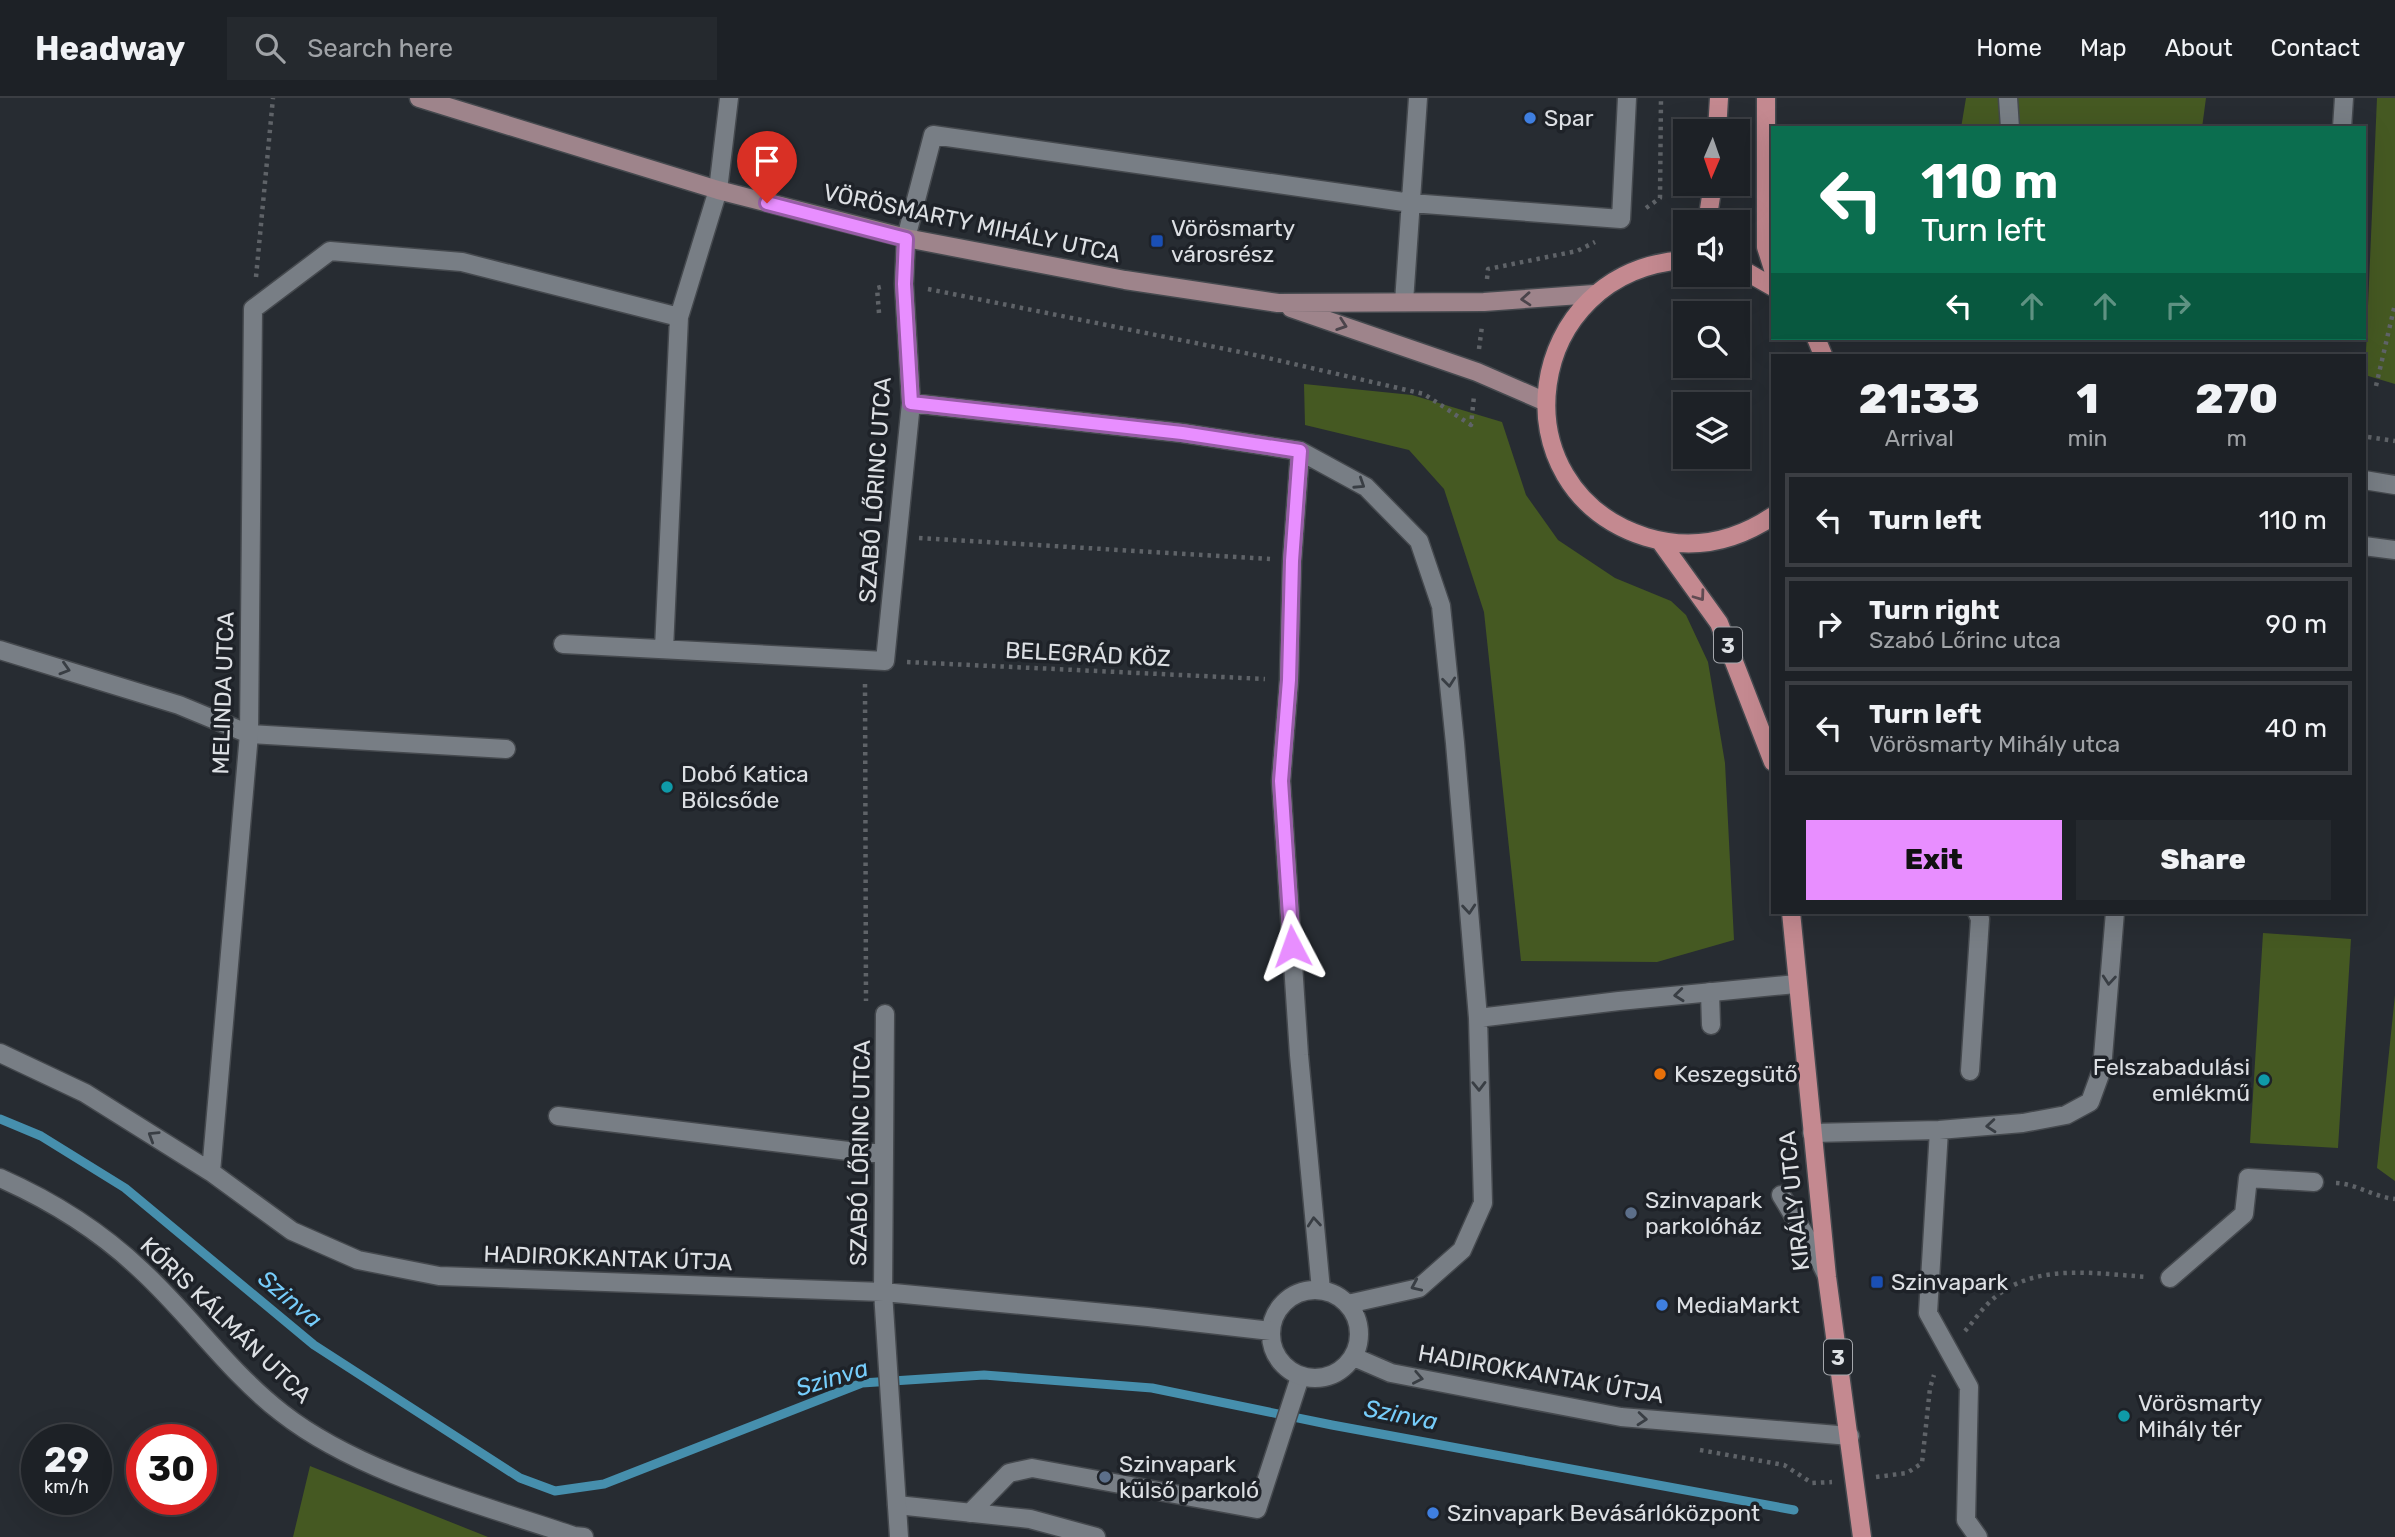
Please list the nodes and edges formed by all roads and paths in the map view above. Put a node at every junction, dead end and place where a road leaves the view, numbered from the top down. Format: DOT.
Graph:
graph roads {
  1 [pos="273,98"];
  2 [pos="419,98"];
  3 [pos="729,98"];
  4 [pos="1418,98"];
  5 [pos="1628,98"];
  6 [pos="1719,98"];
  7 [pos="1766,98"];
  8 [pos="2008,98"];
  9 [pos="2344,98"];
  10 [pos="1718,119"];
  11 [pos="2010,126"];
  12 [pos="2342,126"];
  13 [pos="718,190"];
  14 [pos="1411,203"];
  15 [pos="906,239"];
  16 [pos="1673,261"];
  17 [pos="1771,263"];
  18 [pos="1750,274"];
  19 [pos="1771,286"];
  20 [pos="877,288"];
  21 [pos="1594,294"];
  22 [pos="1404,302"];
  23 [pos="1278,303"];
  24 [pos="2395,304"];
  25 [pos="253,309"];
  26 [pos="879,316"];
  27 [pos="679,317"];
  28 [pos="2376,386"];
  29 [pos="1546,402"];
  30 [pos="911,403"];
  31 [pos="2368,438"];
  32 [pos="2395,442"];
  33 [pos="1300,451"];
  34 [pos="2366,480"];
  35 [pos="2395,485"];
  36 [pos="1771,517"];
  37 [pos="898,537"];
  38 [pos="1660,541"];
  39 [pos="2366,546"];
  40 [pos="2395,550"];
  41 [pos="1292,561"];
  42 [pos="563,644"];
  43 [pos="664,649"];
  44 [pos="0,650"];
  45 [pos="864,660"];
  46 [pos="885,661"];
  47 [pos="1289,680"];
  48 [pos="249,734"];
  49 [pos="506,749"];
  50 [pos="1771,757"];
  51 [pos="1791,914"];
  52 [pos="1978,914"];
  53 [pos="2115,914"];
  54 [pos="1796,984"];
  55 [pos="1710,992"];
  56 [pos="866,1007"];
  57 [pos="885,1014"];
  58 [pos="1478,1018"];
  59 [pos="1711,1025"];
  60 [pos="0,1053"];
  61 [pos="1970,1071"];
  62 [pos="558,1116"];
  63 [pos="1939,1130"];
  64 [pos="1812,1133"];
  65 [pos="884,1153"];
  66 [pos="211,1172"];
  67 [pos="0,1178"];
  68 [pos="2314,1182"];
  69 [pos="1781,1195"];
  70 [pos="2395,1199"];
  71 [pos="1827,1277"];
  72 [pos="2169,1278"];
  73 [pos="1321,1290"];
  74 [pos="883,1292"];
  75 [pos="1348,1304"];
  76 [pos="1271,1331"];
  77 [pos="1949,1349"];
  78 [pos="1354,1357"];
  79 [pos="1300,1377"];
  80 [pos="1850,1436"];
  81 [pos="1691,1448"];
  82 [pos="1854,1480"];
  83 [pos="897,1505"];
  84 [pos="970,1513"];
  85 [pos="584,1537"];
  86 [pos="899,1537"];
  87 [pos="1096,1537"];
  88 [pos="1862,1537"];
  89 [pos="1978,1537"];
  1 -- 25 [label="path"];
  2 -- 13 [label="main road, VÖRÖSMARTY MIHÁLY UTCA"];
  3 -- 13 [label="street"];
  4 -- 14 [label="street"];
  5 -- 14 [label="street"];
  6 -- 10 [label="main road"];
  7 -- 17 [label="main road"];
  8 -- 11 [label="street"];
  9 -- 12 [label="street"];
  13 -- 15 [label="main road, VÖRÖSMARTY MIHÁLY UTCA"];
  13 -- 27 [label="street"];
  14 -- 15 [label="street, SZABÓ LŐRINC UTCA"];
  14 -- 22 [label="street"];
  15 -- 23 [label="main road, VÖRÖSMARTY MIHÁLY UTCA"];
  15 -- 30 [label="street, SZABÓ LŐRINC UTCA"];
  16 -- 21 [label="main road"];
  18 -- 19 [label="main road"];
  20 -- 26 [label="path"];
  21 -- 22 [label="main road, VÖRÖSMARTY MIHÁLY UTCA, one-way"];
  21 -- 29 [label="main road"];
  22 -- 23 [label="main road, VÖRÖSMARTY MIHÁLY UTCA"];
  23 -- 29 [label="main road, VÖRÖSMARTY MIHÁLY UTCA, one-way"];
  24 -- 28 [label="path"];
  25 -- 27 [label="street"];
  25 -- 48 [label="street, MELINDA UTCA"];
  27 -- 43 [label="street"];
  29 -- 38 [label="main road"];
  30 -- 33 [label="street"];
  30 -- 37 [label="street, SZABÓ LŐRINC UTCA"];
  31 -- 32 [label="path"];
  33 -- 41 [label="street"];
  33 -- 58 [label="street, one-way"];
  34 -- 35 [label="street"];
  36 -- 38 [label="main road"];
  37 -- 41 [label="path"];
  37 -- 46 [label="street, SZABÓ LŐRINC UTCA"];
  38 -- 50 [label="main road, 3, one-way"];
  39 -- 40 [label="street"];
  41 -- 47 [label="street"];
  42 -- 43 [label="street"];
  43 -- 45 [label="street"];
  44 -- 48 [label="street, one-way"];
  45 -- 46 [label="street"];
  45 -- 56 [label="path"];
  46 -- 47 [label="path, BELEGRÁD KÖZ"];
  73 -- 47 [label="street, one-way"];
  48 -- 49 [label="street"];
  48 -- 66 [label="street, MELINDA UTCA"];
  51 -- 54 [label="main road, KIRÁLY UTCA / 3"];
  52 -- 61 [label="street"];
  53 -- 63 [label="street, one-way"];
  54 -- 55 [label="street"];
  54 -- 64 [label="main road, KIRÁLY UTCA / 3"];
  55 -- 58 [label="street, one-way"];
  55 -- 59 [label="street"];
  57 -- 65 [label="street, SZABÓ LŐRINC UTCA"];
  58 -- 75 [label="street, one-way"];
  66 -- 60 [label="street, HADIROKKANTAK ÚTJA, one-way"];
  62 -- 65 [label="street"];
  63 -- 64 [label="street"];
  63 -- 77 [label="street"];
  64 -- 71 [label="main road, KIRÁLY UTCA / 3"];
  65 -- 74 [label="street, SZABÓ LŐRINC UTCA"];
  66 -- 74 [label="street, HADIROKKANTAK ÚTJA"];
  67 -- 85 [label="street, KÓRIS KÁLMÁN UTCA"];
  68 -- 70 [label="path"];
  68 -- 72 [label="street"];
  69 -- 71 [label="street"];
  71 -- 80 [label="main road, KIRÁLY UTCA / 3"];
  72 -- 77 [label="path"];
  73 -- 75 [label="street"];
  73 -- 76 [label="street"];
  74 -- 76 [label="street, HADIROKKANTAK ÚTJA"];
  74 -- 83 [label="street, SZABÓ LŐRINC UTCA"];
  75 -- 78 [label="street"];
  76 -- 79 [label="street"];
  77 -- 82 [label="path"];
  77 -- 89 [label="street"];
  78 -- 79 [label="street"];
  78 -- 80 [label="street, HADIROKKANTAK ÚTJA, one-way"];
  79 -- 84 [label="street"];
  80 -- 82 [label="main road, KIRÁLY UTCA / 3"];
  81 -- 82 [label="path"];
  82 -- 88 [label="main road, KIRÁLY UTCA / 3"];
  83 -- 84 [label="street"];
  83 -- 86 [label="street, SZABÓ LŐRINC UTCA"];
  84 -- 87 [label="street"];
}
